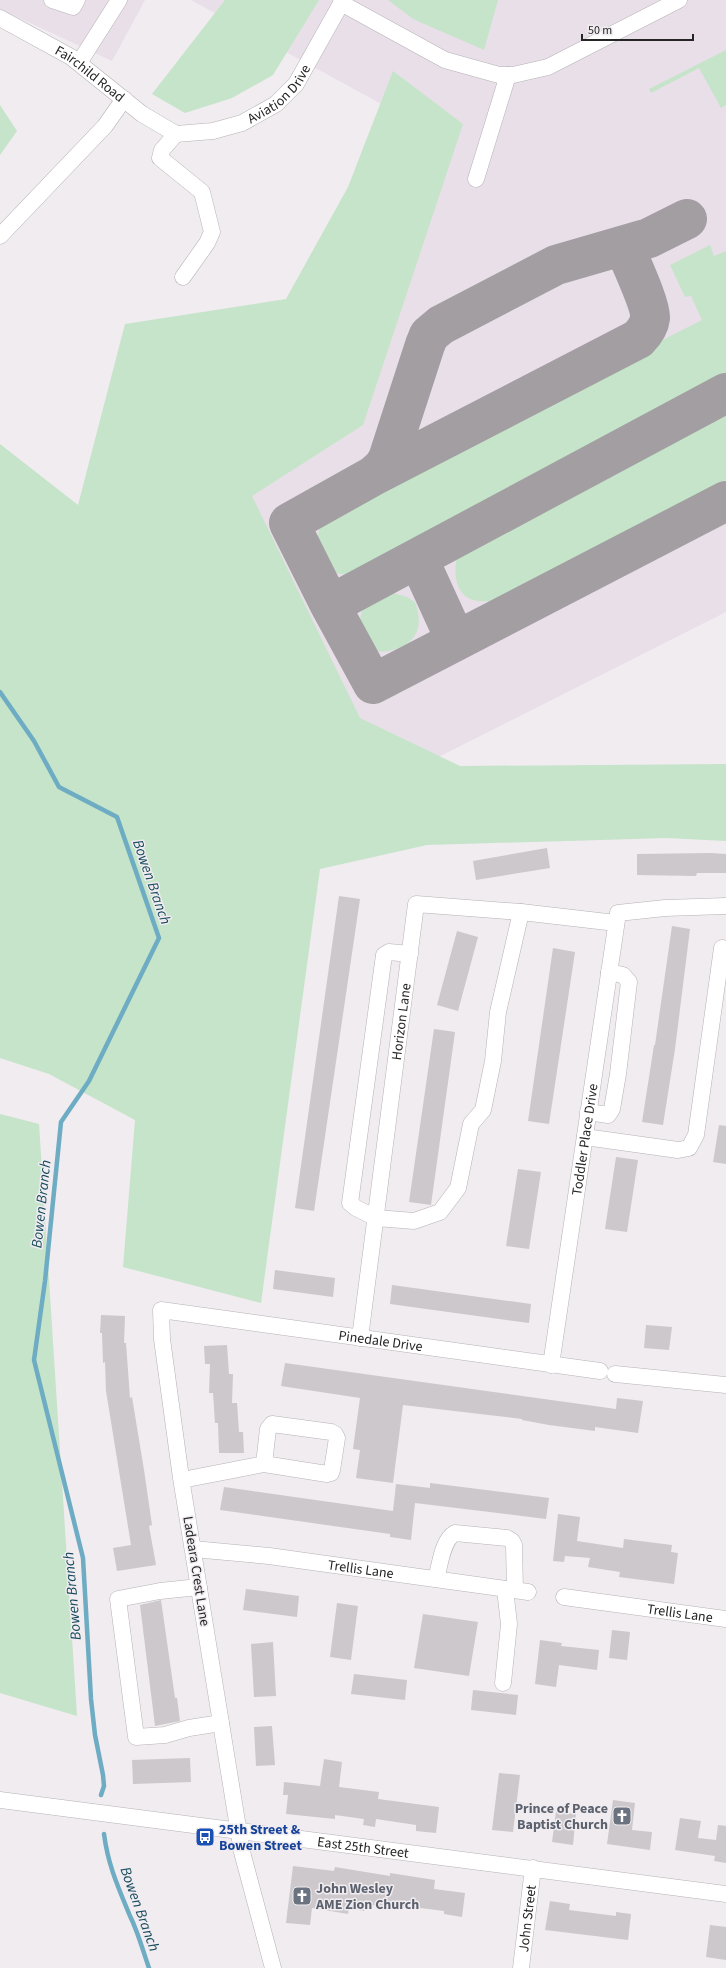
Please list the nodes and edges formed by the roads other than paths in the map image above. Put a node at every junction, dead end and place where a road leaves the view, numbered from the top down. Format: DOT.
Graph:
graph roads {
  1 [pos="52,0"];
  2 [pos="78,0"];
  3 [pos="119,0"];
  4 [pos="678,0"];
  5 [pos="342,1"];
  6 [pos="0,18"];
  7 [pos="79,63"];
  8 [pos="508,75"];
  9 [pos="124,100"];
  10 [pos="176,134"];
  11 [pos="476,180"];
  12 [pos="0,236"];
  13 [pos="183,277"];
  14 [pos="726,906"];
  15 [pos="521,912"];
  16 [pos="617,918"];
  17 [pos="722,948"];
  18 [pos="410,954"];
  19 [pos="609,972"];
  20 [pos="588,1112"];
  21 [pos="585,1137"];
  22 [pos="376,1218"];
  23 [pos="161,1310"];
  24 [pos="360,1338"];
  25 [pos="551,1365"];
  26 [pos="600,1371"];
  27 [pos="615,1374"];
  28 [pos="726,1385"];
  29 [pos="264,1464"];
  30 [pos="182,1480"];
  31 [pos="194,1549"];
  32 [pos="436,1579"];
  33 [pos="199,1587"];
  34 [pos="516,1590"];
  35 [pos="564,1597"];
  36 [pos="726,1619"];
  37 [pos="503,1683"];
  38 [pos="221,1723"];
  39 [pos="0,1800"];
  40 [pos="239,1830"];
  41 [pos="533,1868"];
  42 [pos="726,1894"];
  43 [pos="273,1968"];
  44 [pos="521,1968"];
  1 -- 2 [label="street"];
  3 -- 7 [label="street"];
  4 -- 8 [label="street"];
  5 -- 8 [label="street"];
  5 -- 10 [label="street, Aviation Drive"];
  6 -- 7 [label="street, Fairchild Road"];
  7 -- 9 [label="street, Fairchild Road"];
  8 -- 11 [label="street"];
  9 -- 10 [label="street, Fairchild Road"];
  9 -- 12 [label="street"];
  10 -- 13 [label="street"];
  14 -- 16 [label="street, Horizon Lane"];
  15 -- 16 [label="street, Horizon Lane"];
  15 -- 18 [label="street, Horizon Lane"];
  15 -- 22 [label="street"];
  16 -- 19 [label="street, Toddler Place Drive"];
  17 -- 21 [label="street"];
  18 -- 22 [label="street, Horizon Lane"];
  18 -- 22 [label="street"];
  19 -- 20 [label="street, Toddler Place Drive"];
  19 -- 20 [label="street"];
  20 -- 21 [label="street, Toddler Place Drive"];
  21 -- 25 [label="street, Toddler Place Drive"];
  22 -- 24 [label="street, Horizon Lane"];
  23 -- 24 [label="street, Pinedale Drive"];
  23 -- 30 [label="street, Ladeara Crest Lane"];
  24 -- 25 [label="street, Pinedale Drive"];
  25 -- 26 [label="street, Pinedale Drive"];
  27 -- 28 [label="street"];
  29 -- 29 [label="street"];
  29 -- 30 [label="street"];
  30 -- 31 [label="street, Ladeara Crest Lane"];
  31 -- 32 [label="street, Trellis Lane"];
  31 -- 33 [label="street, Ladeara Crest Lane"];
  32 -- 34 [label="street, Trellis Lane"];
  32 -- 34 [label="street"];
  33 -- 38 [label="street, Ladeara Crest Lane"];
  33 -- 38 [label="street"];
  34 -- 37 [label="street"];
  35 -- 36 [label="street, Trellis Lane"];
  38 -- 40 [label="street, Ladeara Crest Lane"];
  39 -- 40 [label="street, East 25th Street"];
  40 -- 41 [label="street, East 25th Street"];
  40 -- 43 [label="street, Ladeara Crest Lane"];
  41 -- 42 [label="street, East 25th Street"];
  41 -- 44 [label="street, John Street"];
}
